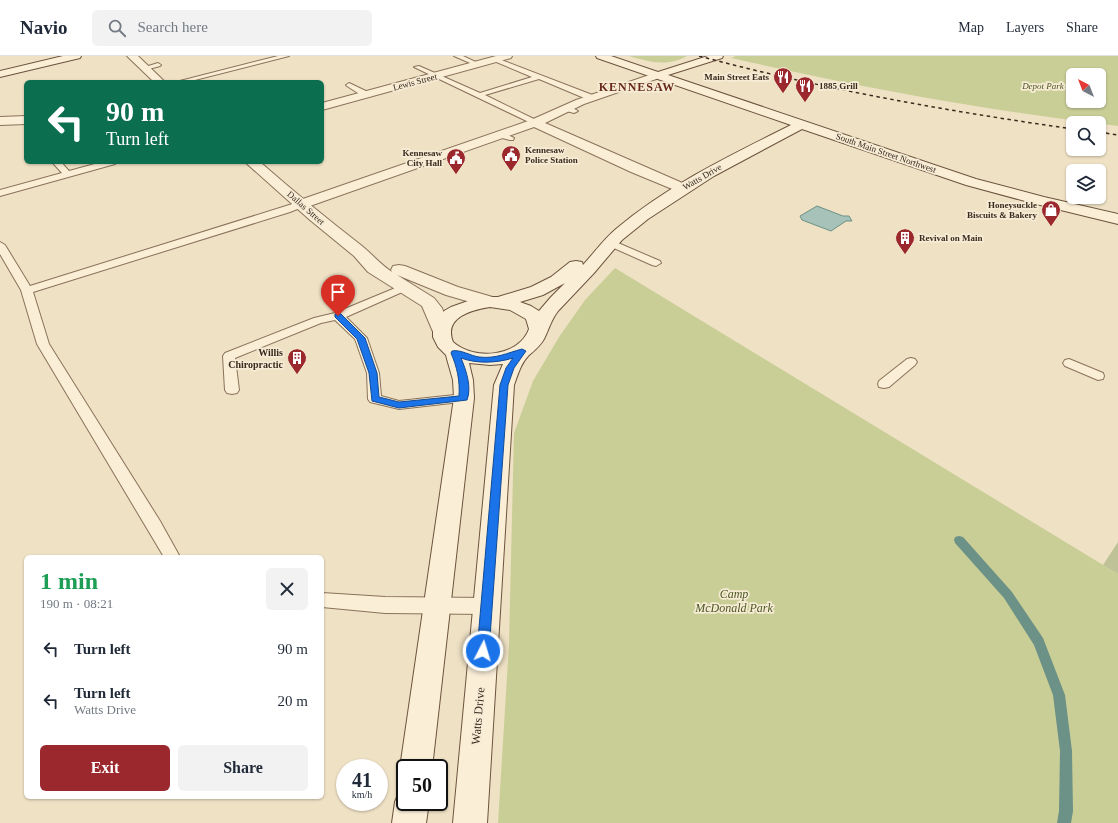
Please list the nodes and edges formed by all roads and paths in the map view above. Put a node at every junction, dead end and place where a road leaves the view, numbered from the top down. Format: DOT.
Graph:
graph roads {
  1 [pos="76,56"];
  2 [pos="132,56"];
  3 [pos="286,56"];
  4 [pos="457,56"];
  5 [pos="507,56"];
  6 [pos="601,56"];
  7 [pos="718,56"];
  8 [pos="496,60"];
  9 [pos="158,65"];
  10 [pos="478,65"];
  11 [pos="417,67"];
  12 [pos="145,68"];
  13 [pos="0,74"];
  14 [pos="658,75"];
  15 [pos="438,76"];
  16 [pos="539,77"];
  17 [pos="158,80"];
  18 [pos="187,80"];
  19 [pos="349,85"];
  20 [pos="367,95"];
  21 [pos="479,95"];
  22 [pos="592,98"];
  23 [pos="324,106"];
  24 [pos="24,120"];
  25 [pos="0,121"];
  26 [pos="535,123"];
  27 [pos="802,124"];
  28 [pos="58,164"];
  29 [pos="104,164"];
  30 [pos="254,164"];
  31 [pos="67,174"];
  32 [pos="682,188"];
  33 [pos="0,193"];
  34 [pos="302,204"];
  35 [pos="1118,219"];
  36 [pos="611,243"];
  37 [pos="0,245"];
  38 [pos="360,253"];
  39 [pos="656,263"];
  40 [pos="405,287"];
  41 [pos="27,290"];
  42 [pos="496,302"];
  43 [pos="338,316"];
  44 [pos="441,330"];
  45 [pos="538,331"];
  46 [pos="522,351"];
  47 [pos="455,353"];
  48 [pos="911,362"];
  49 [pos="1069,363"];
  50 [pos="1098,376"];
  51 [pos="884,384"];
  52 [pos="232,390"];
  53 [pos="464,398"];
  54 [pos="171,555"];
  55 [pos="324,600"];
  56 [pos="436,606"];
  57 [pos="487,606"];
  58 [pos="417,759"];
  59 [pos="411,811"];
  60 [pos="410,823"];
  61 [pos="470,823"];
  1 -- 13 [label="main road"];
  2 -- 12 [label="main road"];
  3 -- 18 [label="lane"];
  4 -- 10 [label="lane"];
  5 -- 8 [label="main road, Lewis Street"];
  6 -- 14 [label="main road, South Main Street Northwest"];
  7 -- 14 [label="main road"];
  8 -- 10 [label="main road, Lewis Street"];
  8 -- 16 [label="lane"];
  9 -- 12 [label="lane"];
  10 -- 15 [label="main road, Lewis Street"];
  11 -- 15 [label="lane"];
  12 -- 17 [label="main road"];
  14 -- 22 [label="main road"];
  14 -- 27 [label="main road, South Main Street Northwest"];
  15 -- 20 [label="main road, Lewis Street"];
  15 -- 21 [label="lane"];
  16 -- 21 [label="lane"];
  16 -- 22 [label="lane"];
  19 -- 20 [label="lane"];
  20 -- 23 [label="main road, Lewis Street"];
  21 -- 26 [label="lane"];
  22 -- 26 [label="main road"];
  24 -- 25 [label="main road"];
  26 -- 32 [label="main road"];
  26 -- 34 [label="main road"];
  27 -- 32 [label="main road, Watts Drive"];
  27 -- 35 [label="main road, South Main Street Northwest"];
  28 -- 31 [label="lane"];
  29 -- 31 [label="lane"];
  30 -- 34 [label="main road, Dallas Street"];
  31 -- 33 [label="lane"];
  32 -- 36 [label="main road, Watts Drive"];
  34 -- 38 [label="main road, Dallas Street"];
  34 -- 41 [label="lane"];
  36 -- 39 [label="lane"];
  36 -- 42 [label="main road, Watts Drive"];
  36 -- 45 [label="main road, Watts Drive"];
  37 -- 41 [label="lane"];
  38 -- 40 [label="main road, Dallas Street"];
  38 -- 42 [label="main road, Dallas Street"];
  40 -- 43 [label="lane"];
  40 -- 44 [label="main road, Dallas Street"];
  41 -- 54 [label="lane"];
  42 -- 44 [label="main road"];
  42 -- 45 [label="main road"];
  43 -- 52 [label="lane"];
  43 -- 53 [label="lane"];
  44 -- 47 [label="main road"];
  45 -- 46 [label="main road"];
  46 -- 47 [label="main road"];
  46 -- 57 [label="main road, Watts Drive"];
  47 -- 53 [label="main road"];
  48 -- 51 [label="lane"];
  49 -- 50 [label="lane"];
  53 -- 56 [label="main road"];
  55 -- 56 [label="lane"];
  56 -- 57 [label="lane"];
  56 -- 58 [label="main road"];
  57 -- 61 [label="main road, Watts Drive"];
  59 -- 60 [label="main road"];
}
